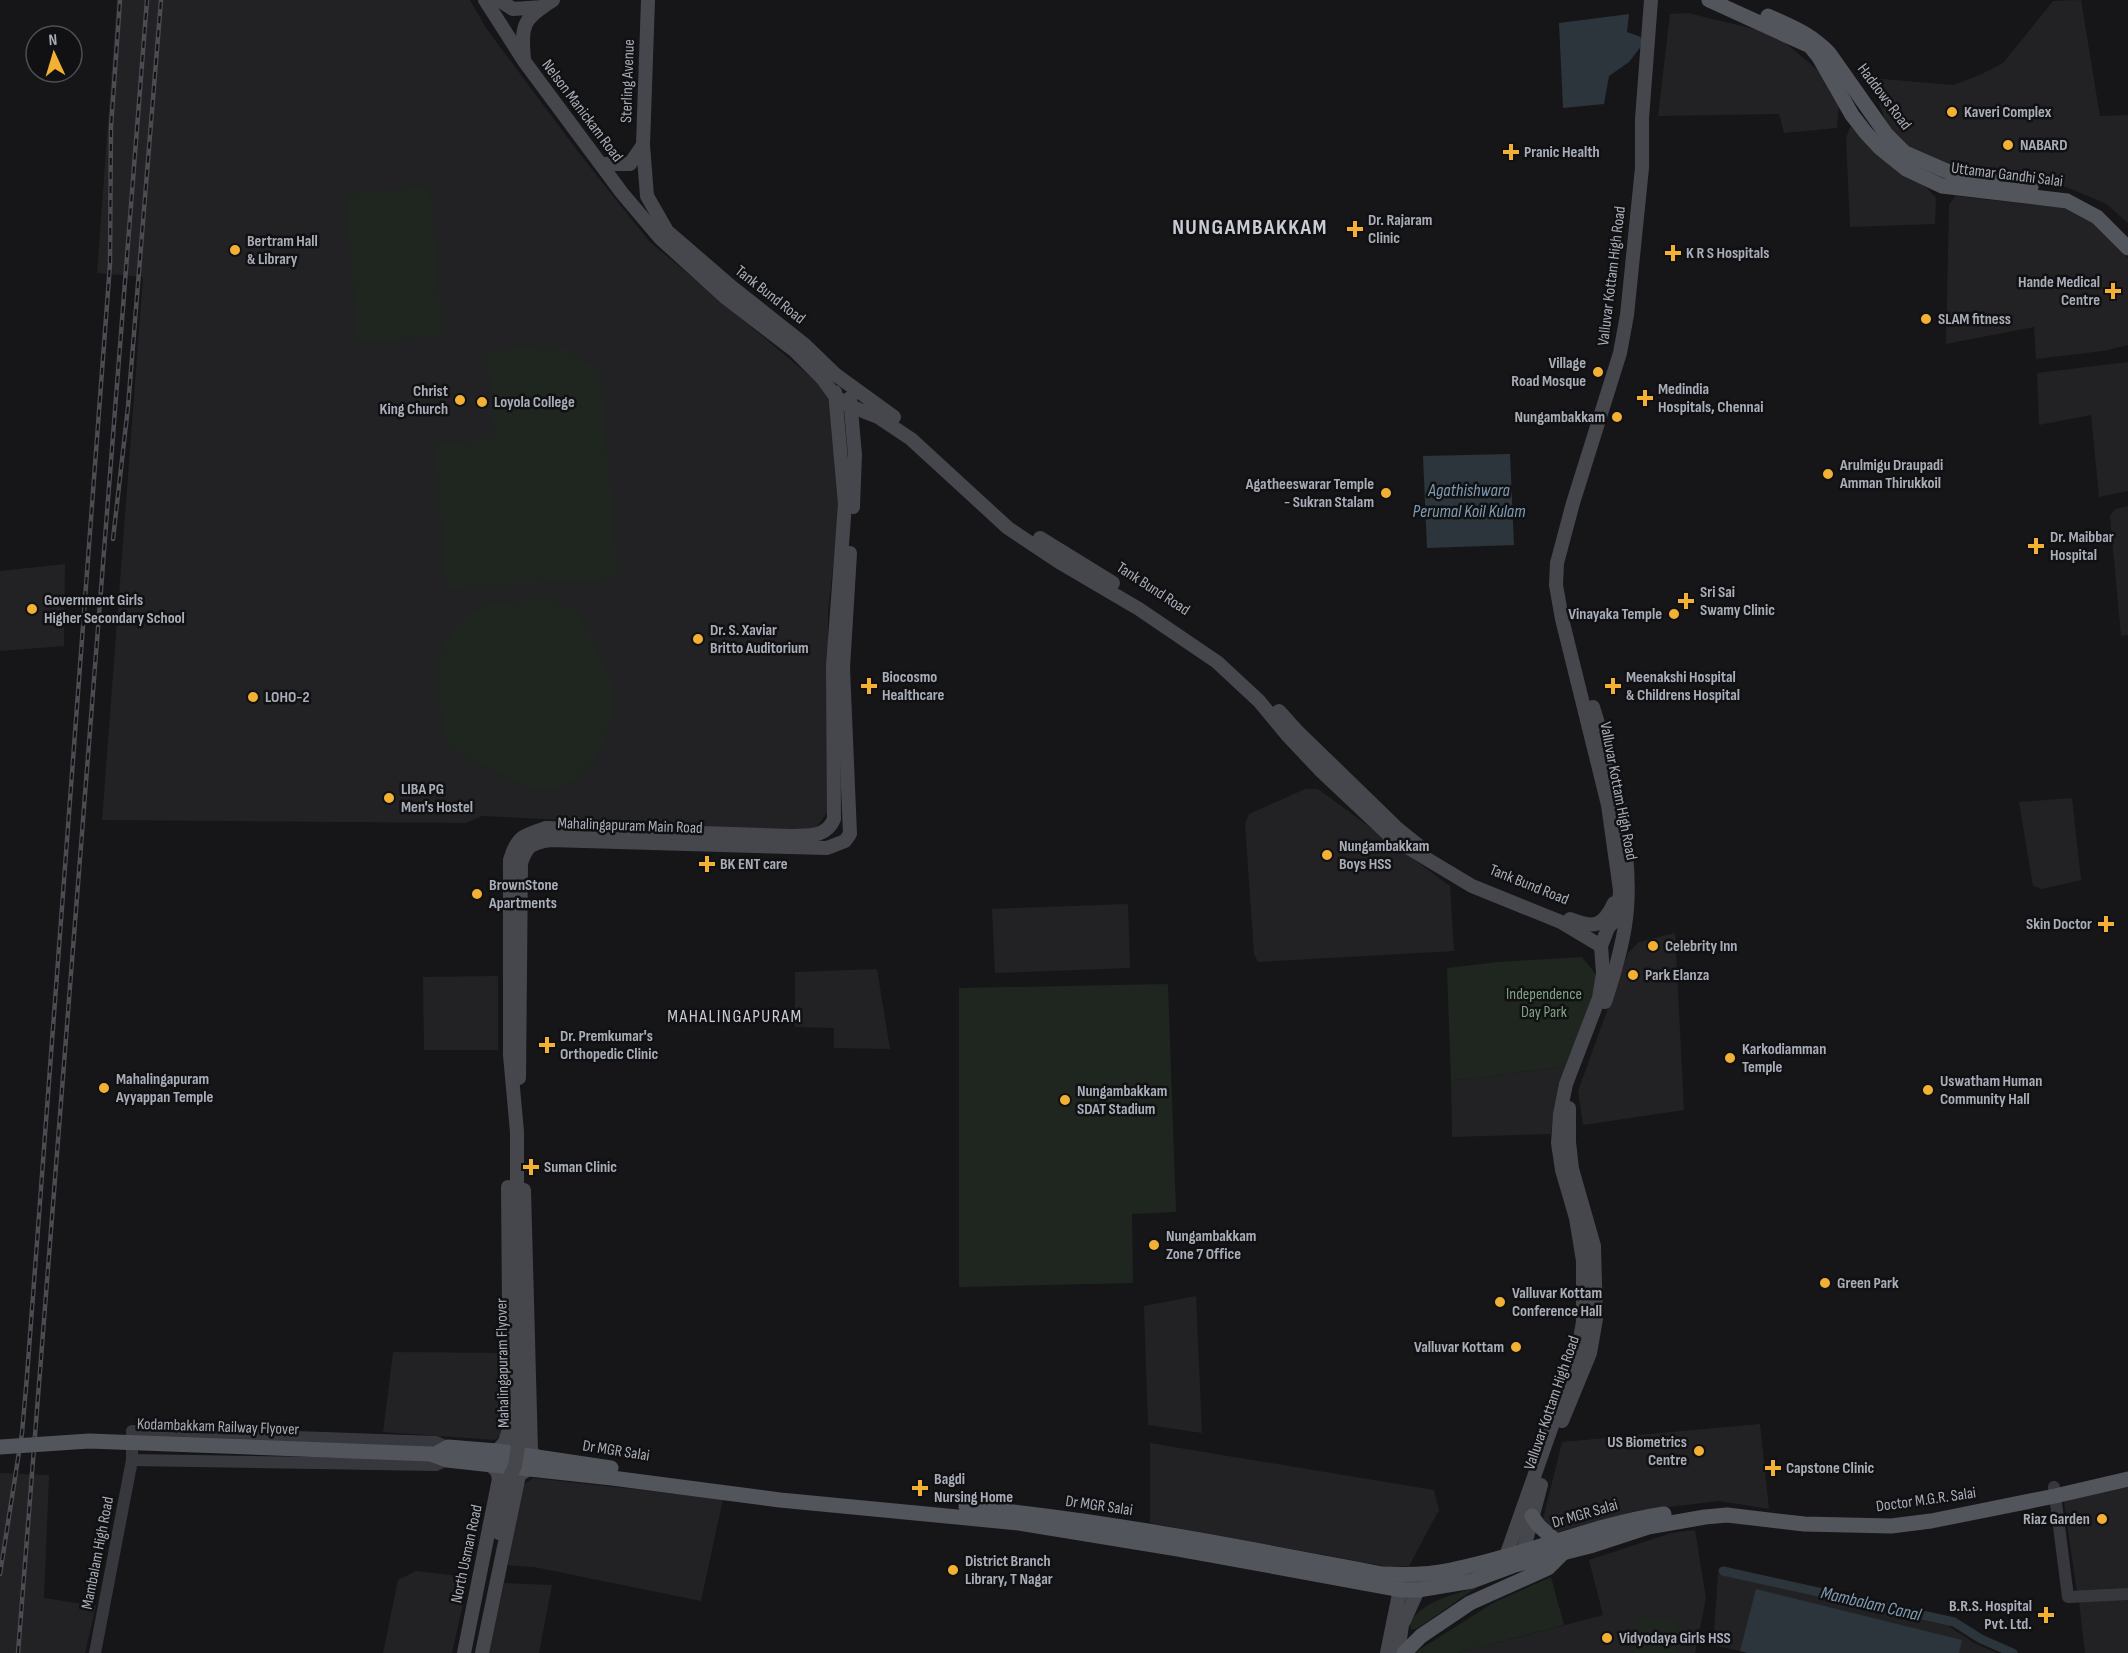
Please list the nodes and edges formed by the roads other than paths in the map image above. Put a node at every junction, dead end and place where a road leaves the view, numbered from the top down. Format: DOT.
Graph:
graph roads {
  1 [pos="485,0"];
  2 [pos="499,0"];
  3 [pos="648,0"];
  4 [pos="1651,0"];
  5 [pos="1709,0"];
  6 [pos="1733,0"];
  7 [pos="548,3"];
  8 [pos="524,61"];
  9 [pos="643,145"];
  10 [pos="602,164"];
  11 [pos="663,234"];
  12 [pos="2128,235"];
  13 [pos="2128,248"];
  14 [pos="836,375"];
  15 [pos="851,386"];
  16 [pos="835,396"];
  17 [pos="850,406"];
  18 [pos="1556,585"];
  19 [pos="1249,686"];
  20 [pos="834,819"];
  21 [pos="850,822"];
  22 [pos="1620,890"];
  23 [pos="1601,946"];
  24 [pos="510,1056"];
  25 [pos="516,1125"];
  26 [pos="516,1175"];
  27 [pos="178,1433"];
  28 [pos="225,1435"];
  29 [pos="0,1446"];
  30 [pos="440,1454"];
  31 [pos="494,1458"];
  32 [pos="132,1460"];
  33 [pos="179,1460"];
  34 [pos="226,1461"];
  35 [pos="532,1463"];
  36 [pos="2128,1470"];
  37 [pos="2128,1479"];
  38 [pos="2054,1492"];
  39 [pos="495,1499"];
  40 [pos="513,1503"];
  41 [pos="1732,1512"];
  42 [pos="1532,1516"];
  43 [pos="1559,1548"];
  44 [pos="1507,1561"];
  45 [pos="1416,1574"];
  46 [pos="1410,1590"];
  47 [pos="2128,1594"];
  48 [pos="1470,1603"];
  49 [pos="95,1653"];
  50 [pos="464,1653"];
  51 [pos="474,1653"];
  52 [pos="482,1653"];
  53 [pos="1387,1653"];
  54 [pos="1398,1653"];
  55 [pos="1404,1653"];
  1 -- 8 [label="main road, Nelson Manickam Road"];
  2 -- 7 [label="main road"];
  3 -- 9 [label="main road, Sterling Avenue"];
  4 -- 18 [label="main road, Valluvar Kottam High Road"];
  5 -- 13 [label="main road, Uttamar Gandhi Salai"];
  6 -- 12 [label="main road, Haddows Road"];
  7 -- 8 [label="main road"];
  8 -- 10 [label="main road, Nelson Manickam Road"];
  9 -- 10 [label="main road"];
  9 -- 11 [label="main road, Sterling Avenue"];
  10 -- 11 [label="main road, Nelson Manickam Road"];
  11 -- 14 [label="main road, Tank Bund Road"];
  11 -- 16 [label="main road, Tank Bund Road"];
  14 -- 15 [label="main road, Tank Bund Road"];
  14 -- 16 [label="main road"];
  15 -- 17 [label="main road"];
  15 -- 19 [label="main road, Tank Bund Road"];
  16 -- 17 [label="main road, Tank Bund Road"];
  16 -- 20 [label="main road"];
  17 -- 19 [label="main road, Tank Bund Road"];
  17 -- 21 [label="main road"];
  18 -- 22 [label="main road, Valluvar Kottam High Road"];
  18 -- 42 [label="main road, Valluvar Kottam High Road"];
  19 -- 22 [label="main road, Tank Bund Road"];
  19 -- 23 [label="main road, Tank Bund Road"];
  20 -- 21 [label="main road"];
  20 -- 24 [label="main road, Mahalingapuram Main Road"];
  21 -- 25 [label="main road, Mahalingapuram Main Road"];
  22 -- 23 [label="main road, Valluvar Kottam High Road"];
  23 -- 44 [label="main road, Valluvar Kottam High Road"];
  24 -- 25 [label="main road, Mahalingapuram Main Road"];
  24 -- 31 [label="main road"];
  25 -- 26 [label="main road, Mahalingapuram Main Road"];
  26 -- 35 [label="main road"];
  26 -- 51 [label="main road, Mahalingapuram Flyover, bridge"];
  27 -- 28 [label="street"];
  27 -- 32 [label="street, Mambalam High Road"];
  27 -- 33 [label="street"];
  28 -- 30 [label="street"];
  28 -- 34 [label="street"];
  29 -- 30 [label="main road, Kodambakkam Railway Flyover, bridge"];
  30 -- 31 [label="main road, Dr MGR Salai"];
  30 -- 34 [label="street"];
  31 -- 35 [label="main road, Dr MGR Salai"];
  31 -- 39 [label="main road, North Usman Road"];
  32 -- 33 [label="street"];
  32 -- 49 [label="street, Mambalam High Road"];
  33 -- 34 [label="street"];
  35 -- 40 [label="main road, North Usman Road"];
  35 -- 45 [label="main road, Dr MGR Salai"];
  35 -- 46 [label="main road, Dr MGR Salai"];
  36 -- 38 [label="main road, Doctor M.G.R. Salai"];
  37 -- 38 [label="main road, Doctor M.G.R. Salai"];
  38 -- 41 [label="main road, Doctor M.G.R. Salai"];
  38 -- 47 [label="street"];
  39 -- 40 [label="main road"];
  39 -- 50 [label="main road, North Usman Road"];
  40 -- 52 [label="main road, North Usman Road"];
  41 -- 43 [label="main road, Dr MGR Salai"];
  42 -- 43 [label="main road"];
  42 -- 44 [label="main road, Valluvar Kottam High Road"];
  43 -- 44 [label="main road, Dr MGR Salai"];
  43 -- 48 [label="main road"];
  44 -- 45 [label="main road, Dr MGR Salai"];
  44 -- 46 [label="main road, Dr MGR Salai"];
  44 -- 48 [label="main road"];
  45 -- 46 [label="main road"];
  46 -- 53 [label="main road"];
  46 -- 54 [label="main road"];
  48 -- 55 [label="main road"];
}
